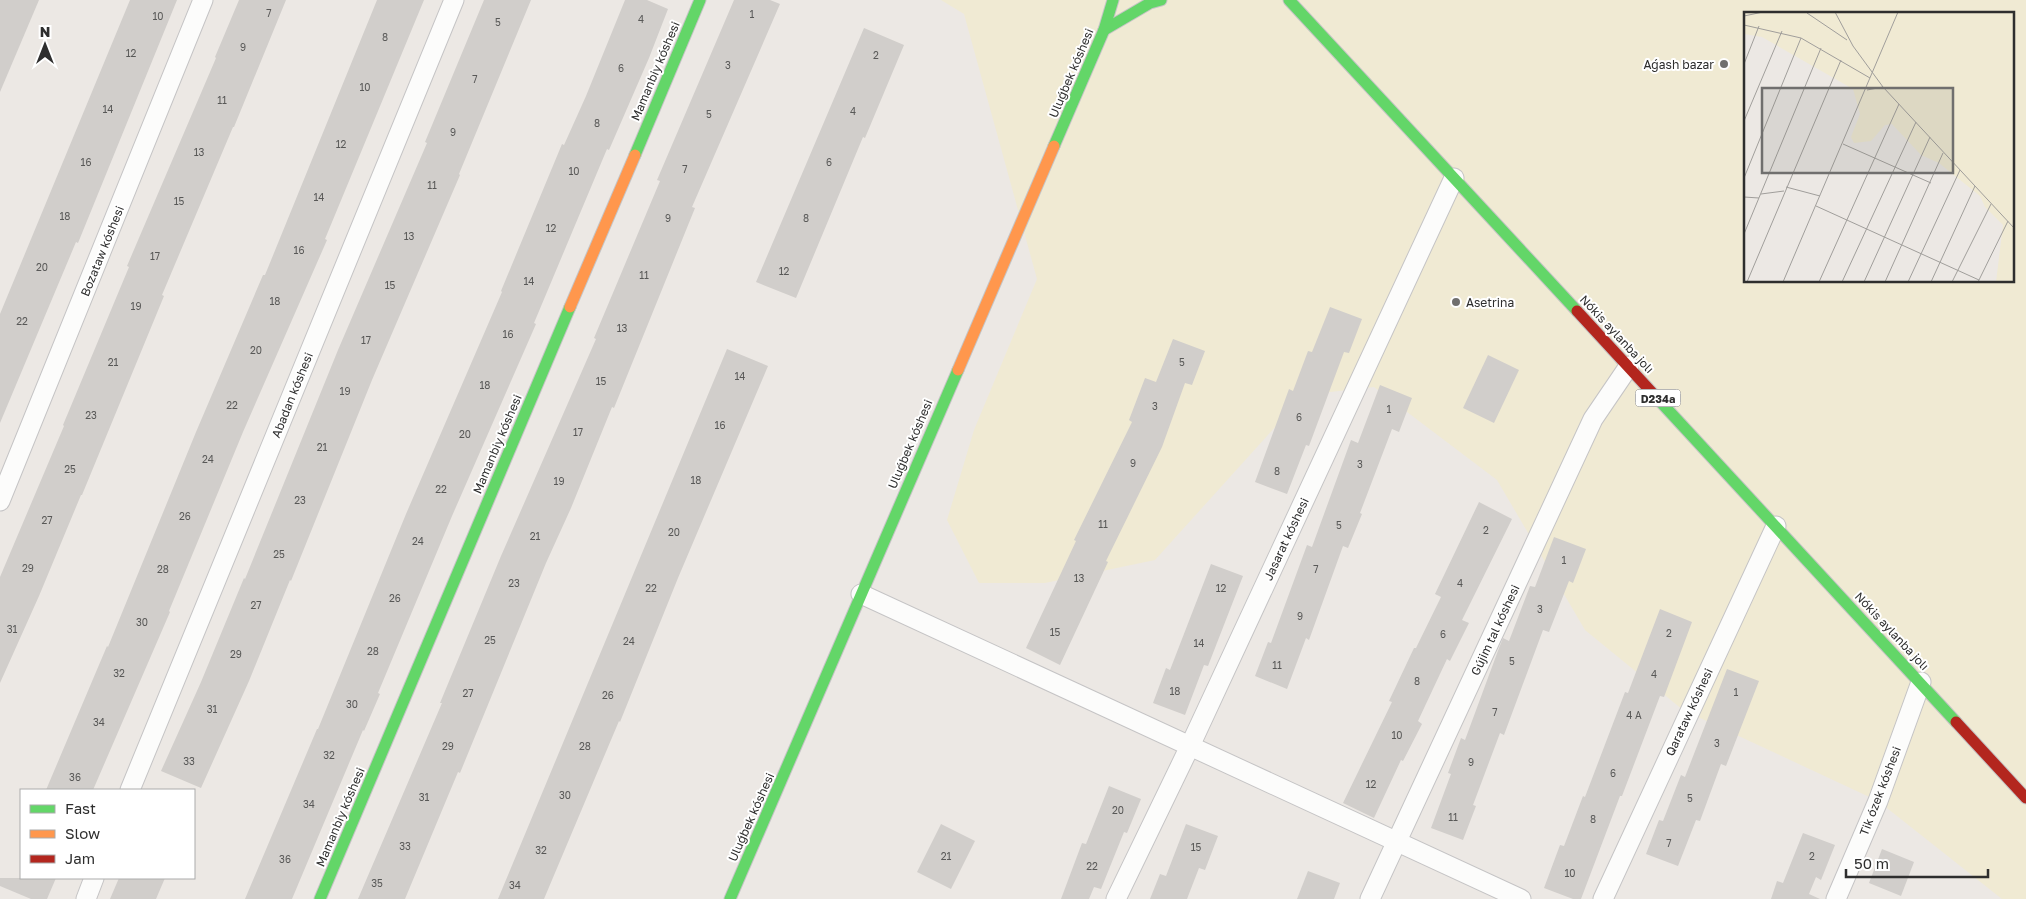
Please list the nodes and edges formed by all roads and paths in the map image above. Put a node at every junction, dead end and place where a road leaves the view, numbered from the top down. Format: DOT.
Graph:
graph roads {
  1 [pos="203,0"];
  2 [pos="454,0"];
  3 [pos="700,0"];
  4 [pos="1113,0"];
  5 [pos="1161,0"];
  6 [pos="1289,0"];
  7 [pos="1104,30"];
  8 [pos="1454,178"];
  9 [pos="1629,366"];
  10 [pos="0,501"];
  11 [pos="1776,526"];
  12 [pos="861,594"];
  13 [pos="1920,682"];
  14 [pos="1190,746"];
  15 [pos="130,789"];
  16 [pos="2026,798"];
  17 [pos="1397,842"];
  18 [pos="94,879"];
  19 [pos="86,899"];
  20 [pos="320,899"];
  21 [pos="730,899"];
  22 [pos="1116,899"];
  23 [pos="1370,899"];
  24 [pos="1521,899"];
  25 [pos="1603,899"];
  26 [pos="1836,899"];
  1 -- 10 [label="street, Bozataw kóshesi"];
  2 -- 15 [label="street, Abadan kóshesi"];
  3 -- 20 [label="street, Mamanbiy kóshesi"];
  4 -- 7 [label="street, Uluǵbek kóshesi"];
  5 -- 7 [label="street"];
  6 -- 8 [label="street, Nókis aylanba jolı / D234a"];
  7 -- 12 [label="street, Uluǵbek kóshesi"];
  8 -- 9 [label="street, Nókis aylanba jolı / D234a"];
  8 -- 14 [label="street, Jasarat kóshesi"];
  9 -- 11 [label="street, Nókis aylanba jolı / D234a"];
  9 -- 17 [label="street, Gújim tal kóshesi"];
  11 -- 13 [label="street, Nókis aylanba jolı / D234a"];
  11 -- 25 [label="street, Qarataw kóshesi"];
  12 -- 14 [label="street"];
  12 -- 21 [label="street, Uluǵbek kóshesi"];
  13 -- 16 [label="street, Nókis aylanba jolı / D234a"];
  13 -- 26 [label="street, Tik ózek kóshesi"];
  14 -- 17 [label="street"];
  14 -- 22 [label="street, Jasarat kóshesi"];
  17 -- 23 [label="street, Gújim tal kóshesi"];
  17 -- 24 [label="street"];
  18 -- 19 [label="street"];
}
